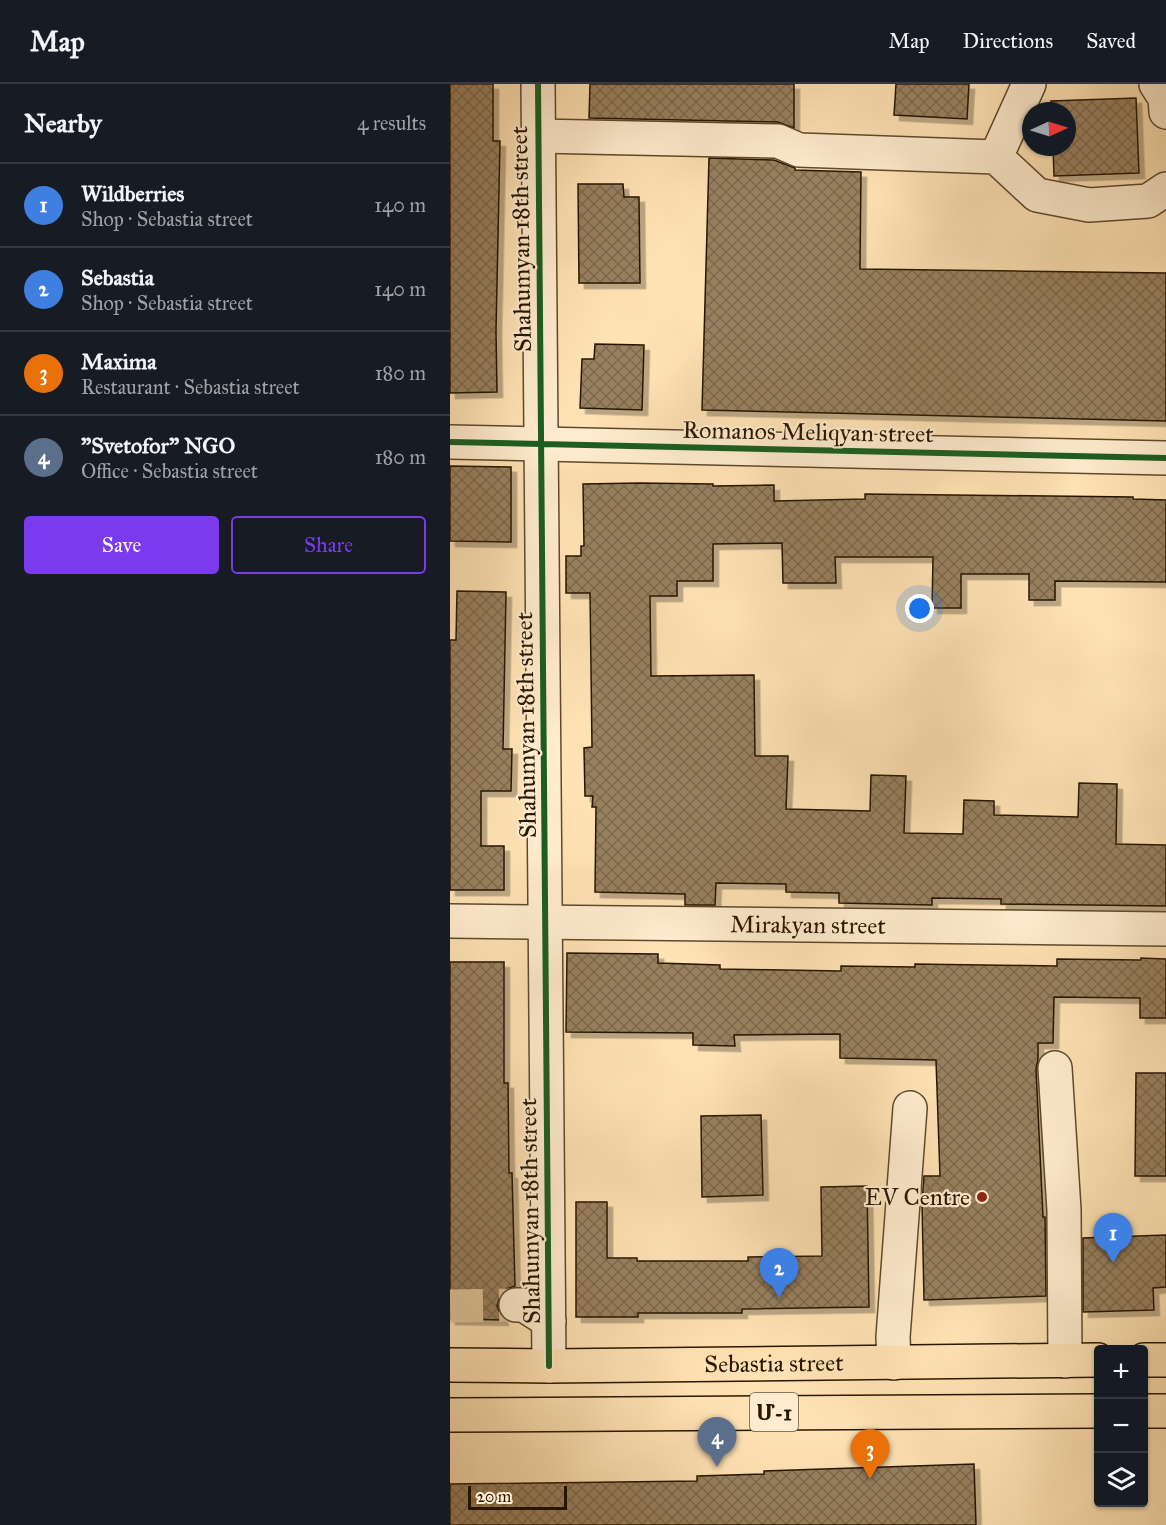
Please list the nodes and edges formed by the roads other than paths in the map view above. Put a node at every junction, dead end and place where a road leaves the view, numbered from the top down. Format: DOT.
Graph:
graph roads {
  1 [pos="538,84"];
  2 [pos="1029,84"];
  3 [pos="1156,84"];
  4 [pos="1166,112"];
  5 [pos="538,136"];
  6 [pos="996,157"];
  7 [pos="1166,189"];
  8 [pos="450,442"];
  9 [pos="541,444"];
  10 [pos="1166,458"];
  11 [pos="450,921"];
  12 [pos="545,922"];
  13 [pos="1166,929"];
  14 [pos="1055,1068"];
  15 [pos="910,1108"];
  16 [pos="516,1305"];
  17 [pos="549,1321"];
  18 [pos="1094,1360"];
  19 [pos="1148,1360"];
  20 [pos="1166,1360"];
  21 [pos="1065,1361"];
  22 [pos="894,1363"];
  23 [pos="450,1365"];
  24 [pos="549,1366"];
  25 [pos="1148,1411"];
  26 [pos="1166,1411"];
  27 [pos="1094,1412"];
  28 [pos="450,1415"];
  1 -- 5 [label="street, Shahumyan 18th street"];
  2 -- 6 [label="street"];
  3 -- 4 [label="street"];
  5 -- 6 [label="street"];
  5 -- 9 [label="street, Shahumyan 18th street"];
  6 -- 7 [label="street"];
  8 -- 9 [label="street, Romanos Meliqyan street"];
  9 -- 10 [label="street, Romanos Meliqyan street"];
  9 -- 12 [label="street, Shahumyan 18th street"];
  11 -- 12 [label="street, Mirakyan street"];
  12 -- 13 [label="street, Mirakyan street"];
  12 -- 17 [label="street, Shahumyan 18th street"];
  14 -- 21 [label="street"];
  15 -- 22 [label="street"];
  16 -- 17 [label="street"];
  17 -- 24 [label="street, Shahumyan 18th street"];
  18 -- 21 [label="main road, Sebastia street / Մ-1"];
  19 -- 20 [label="main road"];
  21 -- 22 [label="main road, Sebastia street / Մ-1"];
  22 -- 24 [label="main road, Sebastia street / Մ-1"];
  23 -- 24 [label="main road, Sebastia street / Մ-1"];
  25 -- 26 [label="main road"];
  27 -- 28 [label="main road, Sebastia street / Մ-1"];
}
